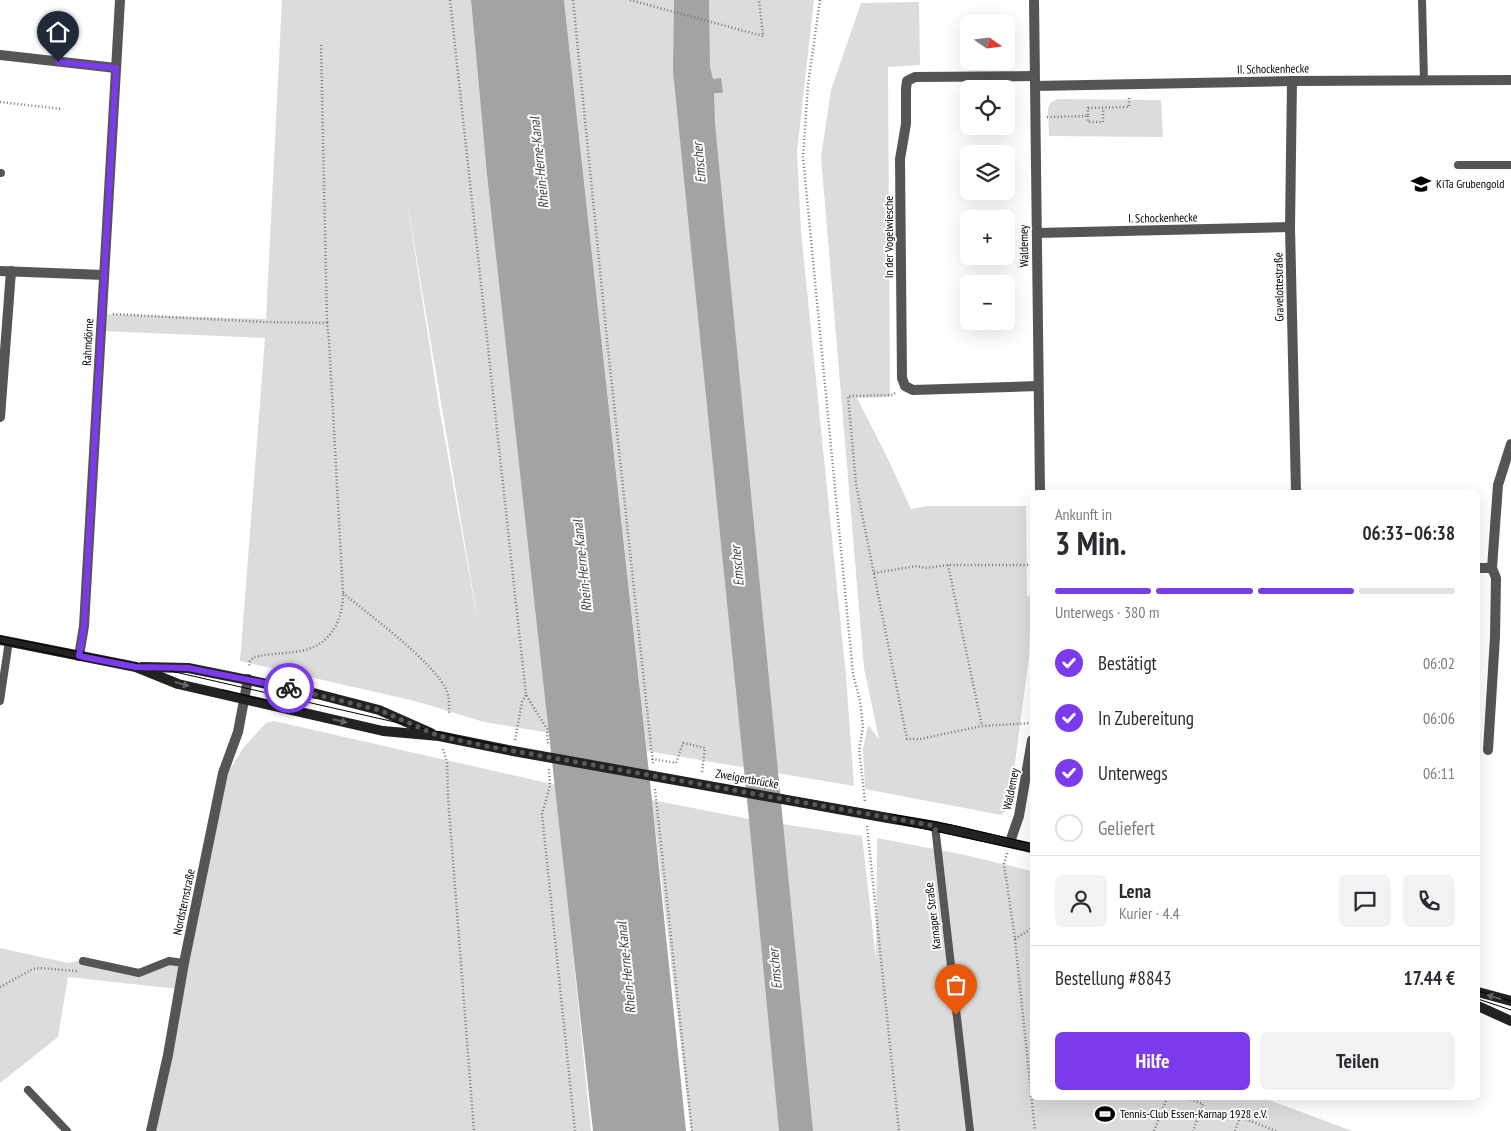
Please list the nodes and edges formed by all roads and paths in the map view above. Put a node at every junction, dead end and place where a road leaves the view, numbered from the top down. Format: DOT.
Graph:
graph roads {
  1 [pos="120,0"];
  2 [pos="450,0"];
  3 [pos="573,0"];
  4 [pos="630,0"];
  5 [pos="759,0"];
  6 [pos="820,0"];
  7 [pos="1034,0"];
  8 [pos="1422,0"];
  9 [pos="321,45"];
  10 [pos="0,55"];
  11 [pos="116,68"];
  12 [pos="1511,80"];
  13 [pos="1034,81"];
  14 [pos="1292,81"];
  15 [pos="1424,81"];
  16 [pos="1128,84"];
  17 [pos="0,102"];
  18 [pos="1103,108"];
  19 [pos="62,109"];
  20 [pos="1088,116"];
  21 [pos="1046,117"];
  22 [pos="1458,164"];
  23 [pos="1511,165"];
  24 [pos="1290,227"];
  25 [pos="1037,233"];
  26 [pos="0,271"];
  27 [pos="11,271"];
  28 [pos="104,275"];
  29 [pos="102,314"];
  30 [pos="326,323"];
  31 [pos="905,386"];
  32 [pos="1038,386"];
  33 [pos="0,417"];
  34 [pos="1511,444"];
  35 [pos="1040,490"];
  36 [pos="1296,490"];
  37 [pos="948,564"];
  38 [pos="1030,565"];
  39 [pos="1480,568"];
  40 [pos="1492,568"];
  41 [pos="874,573"];
  42 [pos="343,593"];
  43 [pos="5,641"];
  44 [pos="79,656"];
  45 [pos="136,667"];
  46 [pos="248,679"];
  47 [pos="526,695"];
  48 [pos="244,699"];
  49 [pos="0,701"];
  50 [pos="449,715"];
  51 [pos="1030,723"];
  52 [pos="1489,723"];
  53 [pos="1480,724"];
  54 [pos="982,726"];
  55 [pos="517,727"];
  56 [pos="439,736"];
  57 [pos="548,748"];
  58 [pos="1488,750"];
  59 [pos="1030,751"];
  60 [pos="652,758"];
  61 [pos="549,767"];
  62 [pos="653,768"];
  63 [pos="700,784"];
  64 [pos="655,788"];
  65 [pos="866,810"];
  66 [pos="867,820"];
  67 [pos="935,826"];
  68 [pos="1010,842"];
  69 [pos="1030,847"];
  70 [pos="1030,929"];
  71 [pos="1015,939"];
  72 [pos="83,961"];
  73 [pos="184,963"];
  74 [pos="0,987"];
  75 [pos="1480,993"];
  76 [pos="1511,1002"];
  77 [pos="1480,1007"];
  78 [pos="1511,1021"];
  79 [pos="1030,1083"];
  80 [pos="28,1090"];
  81 [pos="1032,1100"];
  82 [pos="1166,1100"];
  83 [pos="1192,1100"];
  84 [pos="67,1131"];
  85 [pos="151,1131"];
  86 [pos="474,1131"];
  87 [pos="575,1131"];
  88 [pos="692,1131"];
  89 [pos="900,1131"];
  90 [pos="970,1131"];
  91 [pos="1035,1131"];
  92 [pos="1154,1131"];
  93 [pos="1193,1131"];
  94 [pos="1236,1131"];
  95 [pos="1276,1131"];
  1 -- 11 [label="street, Rahmdörne"];
  2 -- 47 [label="path"];
  3 -- 60 [label="path"];
  4 -- 5 [label="path"];
  6 -- 65 [label="path"];
  7 -- 13 [label="street, Waldemey"];
  8 -- 15 [label="lane"];
  9 -- 30 [label="path"];
  10 -- 11 [label="street"];
  11 -- 28 [label="street, Rahmdörne"];
  12 -- 15 [label="street, II. Schockenhecke"];
  13 -- 16 [label="street, II. Schockenhecke"];
  13 -- 25 [label="street, Waldemey"];
  13 -- 31 [label="street, In der Vogelwiesche"];
  14 -- 15 [label="street, II. Schockenhecke"];
  14 -- 16 [label="street, II. Schockenhecke"];
  14 -- 24 [label="street, Gravelottestraße"];
  16 -- 18 [label="path"];
  17 -- 19 [label="path"];
  18 -- 20 [label="path"];
  18 -- 20 [label="path"];
  20 -- 21 [label="path"];
  22 -- 23 [label="lane"];
  24 -- 25 [label="street, I. Schockenhecke"];
  24 -- 36 [label="street, Gravelottestraße"];
  25 -- 32 [label="street, Waldemey"];
  26 -- 27 [label="street"];
  27 -- 28 [label="street"];
  27 -- 33 [label="street"];
  28 -- 29 [label="street, Rahmdörne"];
  29 -- 30 [label="path"];
  29 -- 44 [label="street, Rahmdörne"];
  30 -- 42 [label="path"];
  31 -- 32 [label="street"];
  31 -- 41 [label="path"];
  32 -- 35 [label="street, Waldemey"];
  34 -- 40 [label="street"];
  37 -- 38 [label="path"];
  37 -- 41 [label="path"];
  37 -- 54 [label="path"];
  39 -- 40 [label="street"];
  40 -- 52 [label="street"];
  41 -- 54 [label="path"];
  42 -- 46 [label="path"];
  42 -- 50 [label="path"];
  43 -- 44 [label="main road"];
  43 -- 49 [label="lane"];
  44 -- 45 [label="main road"];
  45 -- 46 [label="main road"];
  45 -- 48 [label="main road, one-way"];
  46 -- 48 [label="street, Nordsternstraße"];
  46 -- 56 [label="main road"];
  47 -- 55 [label="path"];
  47 -- 57 [label="path"];
  48 -- 56 [label="main road, one-way"];
  48 -- 73 [label="street, Nordsternstraße"];
  51 -- 54 [label="path"];
  52 -- 53 [label="street"];
  52 -- 58 [label="street"];
  56 -- 63 [label="main road, Zweigertbrücke, bridge"];
  56 -- 86 [label="path"];
  59 -- 68 [label="street, Waldemey"];
  60 -- 62 [label="path"];
  60 -- 63 [label="path"];
  61 -- 87 [label="path"];
  63 -- 67 [label="main road, Zweigertbrücke, bridge"];
  64 -- 88 [label="path"];
  66 -- 89 [label="path"];
  67 -- 68 [label="main road"];
  67 -- 90 [label="lane, Karnaper Straße"];
  68 -- 69 [label="main road"];
  68 -- 71 [label="path"];
  70 -- 71 [label="path"];
  71 -- 79 [label="path"];
  72 -- 73 [label="lane"];
  72 -- 74 [label="path"];
  73 -- 85 [label="street, Nordsternstraße"];
  76 -- 75 [label="main road, one-way"];
  77 -- 78 [label="main road"];
  80 -- 84 [label="lane"];
  81 -- 91 [label="path"];
  82 -- 92 [label="path"];
  83 -- 93 [label="path"];
  94 -- 95 [label="path"];
}
